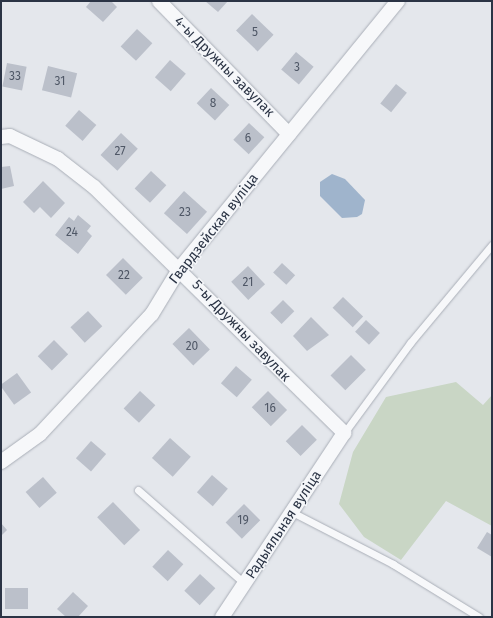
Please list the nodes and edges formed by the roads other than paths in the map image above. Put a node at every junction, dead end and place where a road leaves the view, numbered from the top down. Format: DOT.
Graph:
graph roads {
  1 [pos="159,1"];
  2 [pos="398,1"];
  3 [pos="289,134"];
  4 [pos="1,137"];
  5 [pos="492,245"];
  6 [pos="180,268"];
  7 [pos="344,433"];
  8 [pos="1,462"];
  9 [pos="138,490"];
  10 [pos="292,512"];
  11 [pos="245,585"];
  12 [pos="222,617"];
  13 [pos="479,617"];
  1 -- 3 [label="street, 4-ы Дружны завулак"];
  2 -- 3 [label="street, Гвардзейская вуліца"];
  3 -- 6 [label="street, Гвардзейская вуліца"];
  4 -- 6 [label="street, 5-ы Дружны завулак"];
  5 -- 7 [label="lane"];
  6 -- 7 [label="street, 5-ы Дружны завулак"];
  6 -- 8 [label="street, Гвардзейская вуліца"];
  7 -- 10 [label="street, Радыяльная вуліца"];
  9 -- 11 [label="lane"];
  10 -- 11 [label="street, Радыяльная вуліца"];
  10 -- 13 [label="lane"];
  11 -- 12 [label="street, Радыяльная вуліца"];
}
